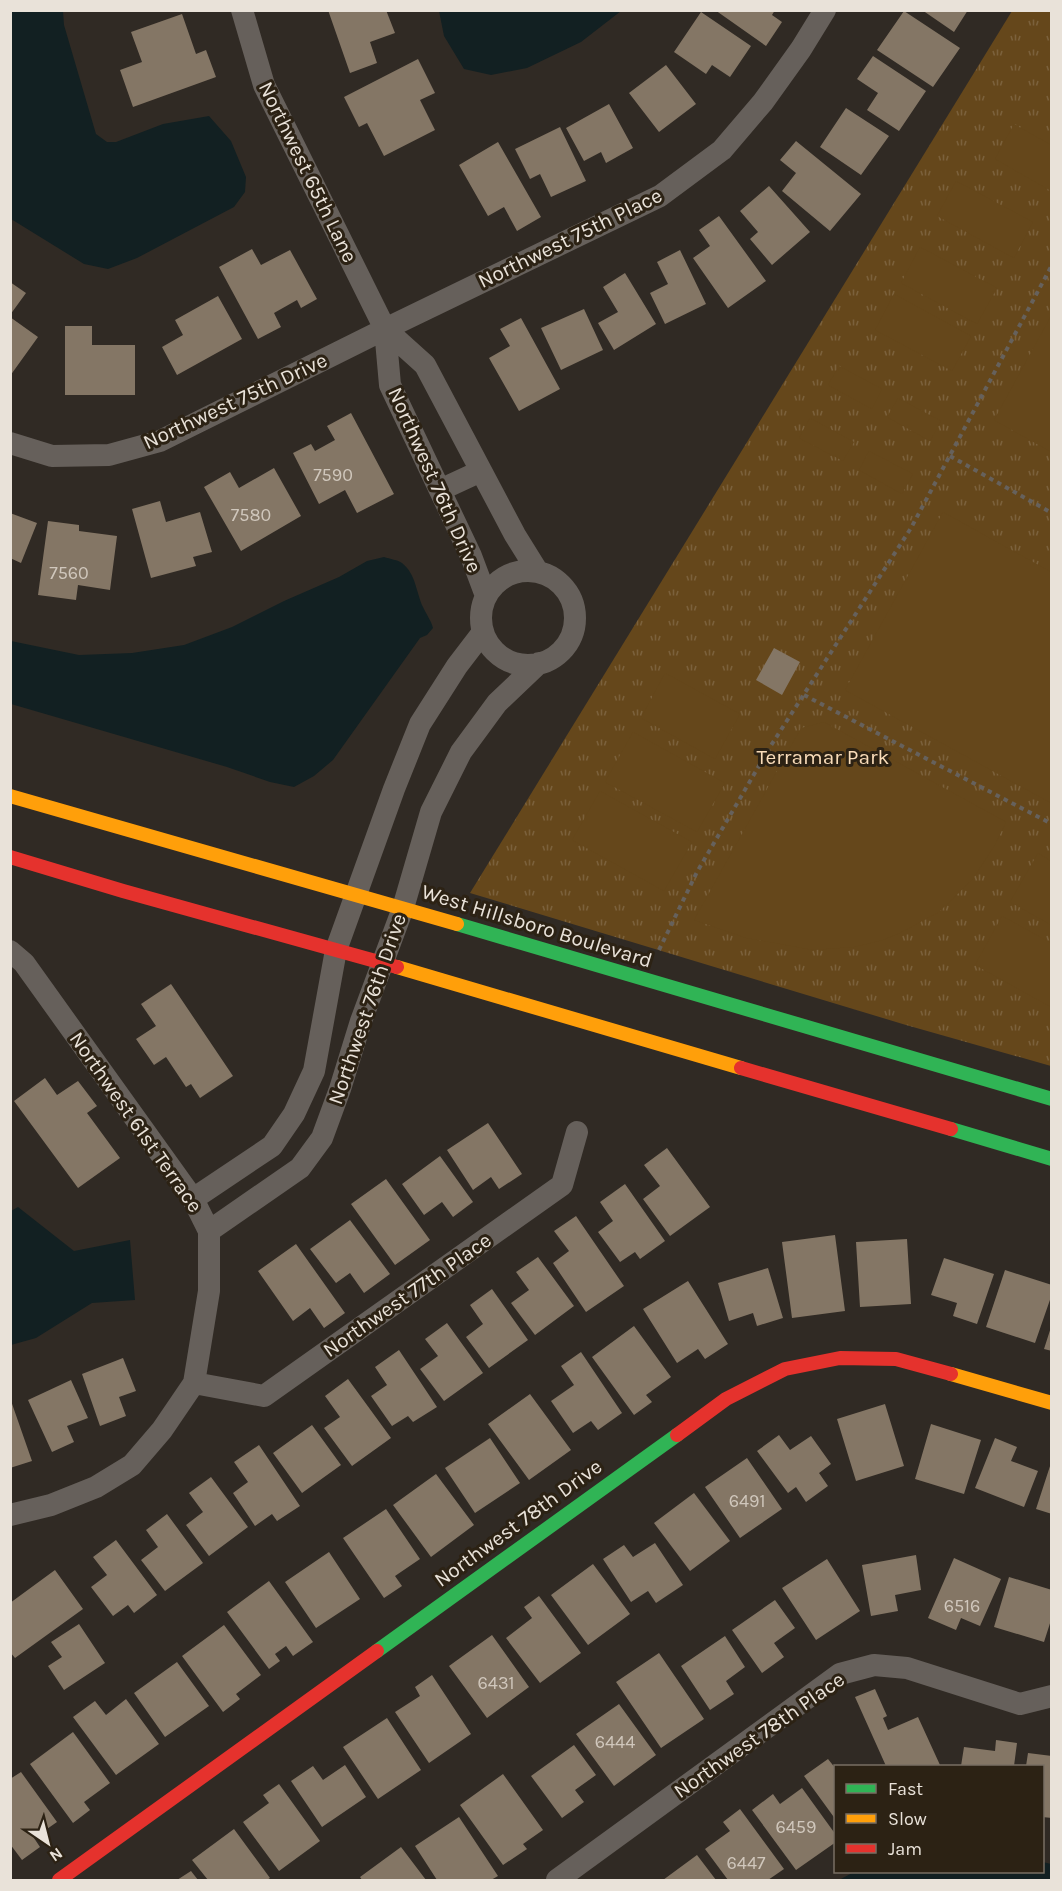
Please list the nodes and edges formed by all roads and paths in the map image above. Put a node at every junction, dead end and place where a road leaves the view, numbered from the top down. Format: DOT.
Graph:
graph roads {
  1 [pos="243,10"];
  2 [pos="825,10"];
  3 [pos="1052,264"];
  4 [pos="385,329"];
  5 [pos="10,443"];
  6 [pos="950,456"];
  7 [pos="481,471"];
  8 [pos="440,490"];
  9 [pos="1052,513"];
  10 [pos="538,572"];
  11 [pos="486,596"];
  12 [pos="483,632"];
  13 [pos="539,663"];
  14 [pos="804,695"];
  15 [pos="10,796"];
  16 [pos="1052,824"];
  17 [pos="10,857"];
  18 [pos="357,895"];
  19 [pos="403,908"];
  20 [pos="336,950"];
  21 [pos="659,950"];
  22 [pos="10,951"];
  23 [pos="383,963"];
  24 [pos="1052,1099"];
  25 [pos="577,1132"];
  26 [pos="1052,1159"];
  27 [pos="193,1199"];
  28 [pos="209,1231"];
  29 [pos="195,1383"];
  30 [pos="1052,1403"];
  31 [pos="10,1515"];
  32 [pos="1052,1696"];
  33 [pos="59,1881"];
  34 [pos="558,1881"];
  1 -- 4 [label="street, Northwest 65th Lane"];
  2 -- 4 [label="street, Northwest 75th Place"];
  3 -- 6 [label="path"];
  4 -- 5 [label="street, Northwest 75th Drive"];
  4 -- 7 [label="street, Northwest 76th Drive"];
  4 -- 8 [label="street, Northwest 76th Drive"];
  6 -- 9 [label="path"];
  6 -- 14 [label="path"];
  7 -- 8 [label="street"];
  7 -- 10 [label="street, Northwest 76th Drive"];
  8 -- 11 [label="street, Northwest 76th Drive"];
  10 -- 11 [label="street"];
  10 -- 13 [label="street"];
  11 -- 12 [label="street"];
  12 -- 13 [label="street"];
  12 -- 18 [label="street, Northwest 76th Drive"];
  13 -- 19 [label="street, Northwest 76th Drive"];
  14 -- 16 [label="path"];
  14 -- 21 [label="path"];
  15 -- 18 [label="street, West Hillsboro Boulevard"];
  17 -- 20 [label="street"];
  18 -- 19 [label="street, West Hillsboro Boulevard"];
  18 -- 20 [label="street, Northwest 76th Drive"];
  19 -- 23 [label="street, Northwest 76th Drive"];
  19 -- 24 [label="street, West Hillsboro Boulevard"];
  20 -- 23 [label="street"];
  20 -- 27 [label="street, Northwest 76th Drive"];
  22 -- 27 [label="street, Northwest 61st Terrace"];
  23 -- 26 [label="street"];
  23 -- 28 [label="street, Northwest 76th Drive"];
  25 -- 29 [label="street, Northwest 77th Place"];
  27 -- 28 [label="street, Northwest 61st Terrace"];
  28 -- 29 [label="street, Northwest 61st Terrace"];
  29 -- 31 [label="street"];
  30 -- 33 [label="street, Northwest 78th Drive"];
  32 -- 34 [label="street, Northwest 78th Place"];
}
